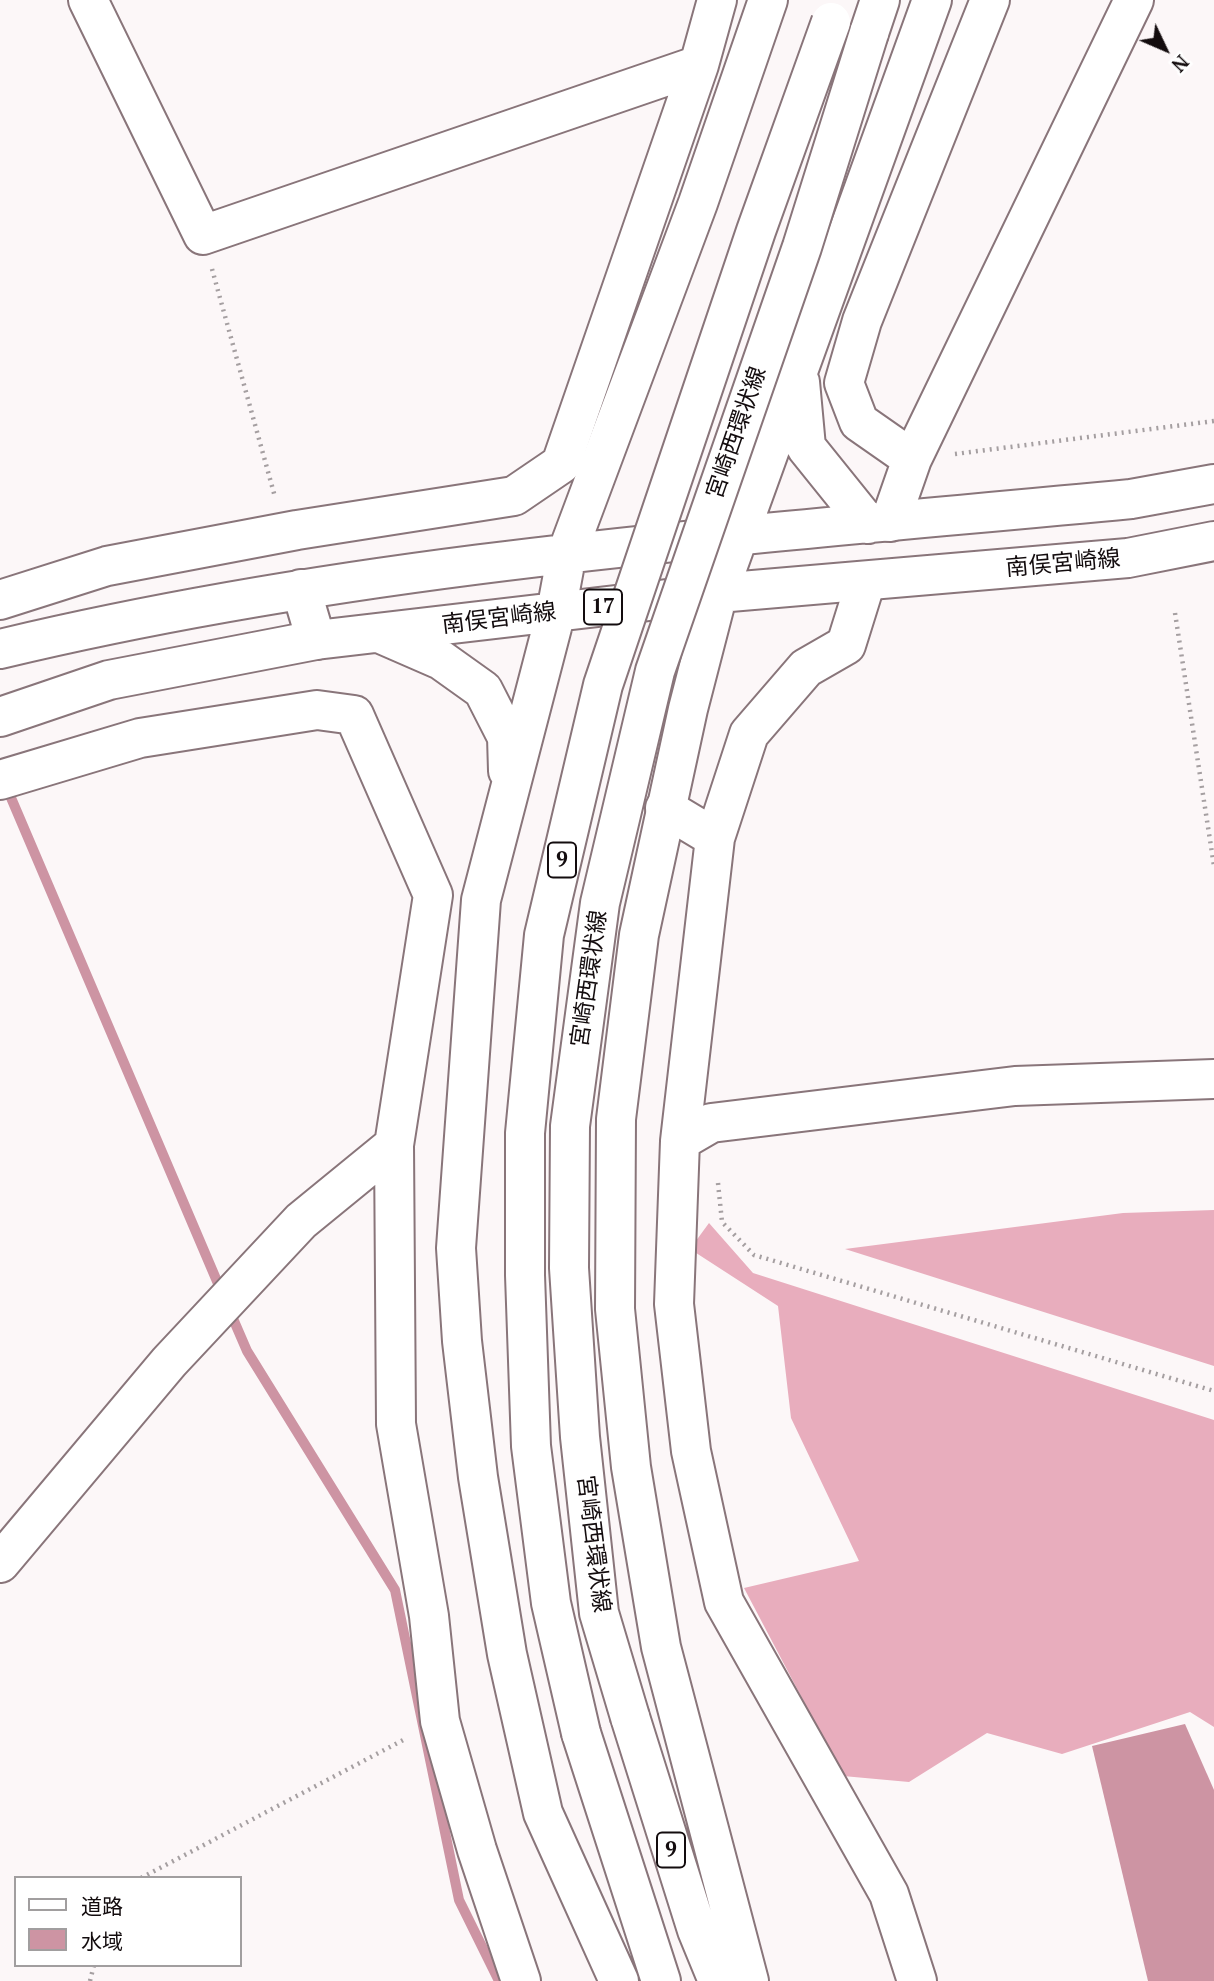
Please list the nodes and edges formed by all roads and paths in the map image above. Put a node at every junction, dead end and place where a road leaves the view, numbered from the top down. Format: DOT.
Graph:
graph roads {
  1 [pos="88,0"];
  2 [pos="717,0"];
  3 [pos="768,0"];
  4 [pos="932,0"];
  5 [pos="990,0"];
  6 [pos="1134,0"];
  7 [pos="834,11"];
  8 [pos="874,17"];
  9 [pos="699,65"];
  10 [pos="203,235"];
  11 [pos="799,369"];
  12 [pos="1214,421"];
  13 [pos="912,459"];
  14 [pos="1214,484"];
  15 [pos="279,510"];
  16 [pos="879,523"];
  17 [pos="740,536"];
  18 [pos="1214,541"];
  19 [pos="567,553"];
  20 [pos="866,581"];
  21 [pos="301,589"];
  22 [pos="718,593"];
  23 [pos="0,600"];
  24 [pos="556,612"];
  25 [pos="1175,613"];
  26 [pos="378,633"];
  27 [pos="316,640"];
  28 [pos="0,649"];
  29 [pos="0,717"];
  30 [pos="0,780"];
  31 [pos="509,794"];
  32 [pos="665,808"];
  33 [pos="715,838"];
  34 [pos="1214,866"];
  35 [pos="1214,1079"];
  36 [pos="696,1132"];
  37 [pos="394,1145"];
  38 [pos="1214,1391"];
  39 [pos="0,1563"];
  40 [pos="440,1721"];
  41 [pos="145,1876"];
  42 [pos="521,1981"];
  43 [pos="619,1981"];
  44 [pos="661,1981"];
  45 [pos="718,1981"];
  46 [pos="749,1981"];
  47 [pos="917,1981"];
  1 -- 10 [label="main road"];
  2 -- 9 [label="main road"];
  3 -- 19 [label="main road"];
  4 -- 11 [label="main road"];
  5 -- 13 [label="main road"];
  6 -- 13 [label="main road"];
  7 -- 44 [label="main road, 宮崎西環状線 / 9, bridge"];
  8 -- 45 [label="main road, 宮崎西環状線 / 9, bridge"];
  9 -- 10 [label="main road"];
  9 -- 23 [label="main road"];
  10 -- 15 [label="path"];
  11 -- 16 [label="main road"];
  11 -- 17 [label="main road"];
  12 -- 13 [label="path"];
  13 -- 16 [label="main road"];
  14 -- 16 [label="main road"];
  16 -- 17 [label="main road"];
  17 -- 19 [label="main road"];
  17 -- 22 [label="main road"];
  18 -- 20 [label="main road, 南俣宮崎線 / 17"];
  19 -- 21 [label="main road"];
  19 -- 24 [label="main road"];
  20 -- 22 [label="main road, 南俣宮崎線 / 17"];
  20 -- 33 [label="main road"];
  21 -- 27 [label="main road"];
  21 -- 28 [label="main road"];
  22 -- 24 [label="main road, 南俣宮崎線 / 17"];
  22 -- 32 [label="main road"];
  24 -- 26 [label="main road, 南俣宮崎線 / 17"];
  24 -- 31 [label="main road"];
  25 -- 34 [label="path"];
  26 -- 27 [label="main road, 南俣宮崎線 / 17"];
  26 -- 31 [label="main road"];
  27 -- 29 [label="main road, 南俣宮崎線 / 17"];
  30 -- 37 [label="main road"];
  31 -- 43 [label="main road"];
  32 -- 33 [label="main road"];
  32 -- 46 [label="main road"];
  33 -- 36 [label="main road"];
  35 -- 36 [label="main road"];
  36 -- 38 [label="path"];
  36 -- 47 [label="main road"];
  37 -- 39 [label="main road"];
  37 -- 40 [label="main road"];
  40 -- 41 [label="path"];
  40 -- 42 [label="main road"];
}
